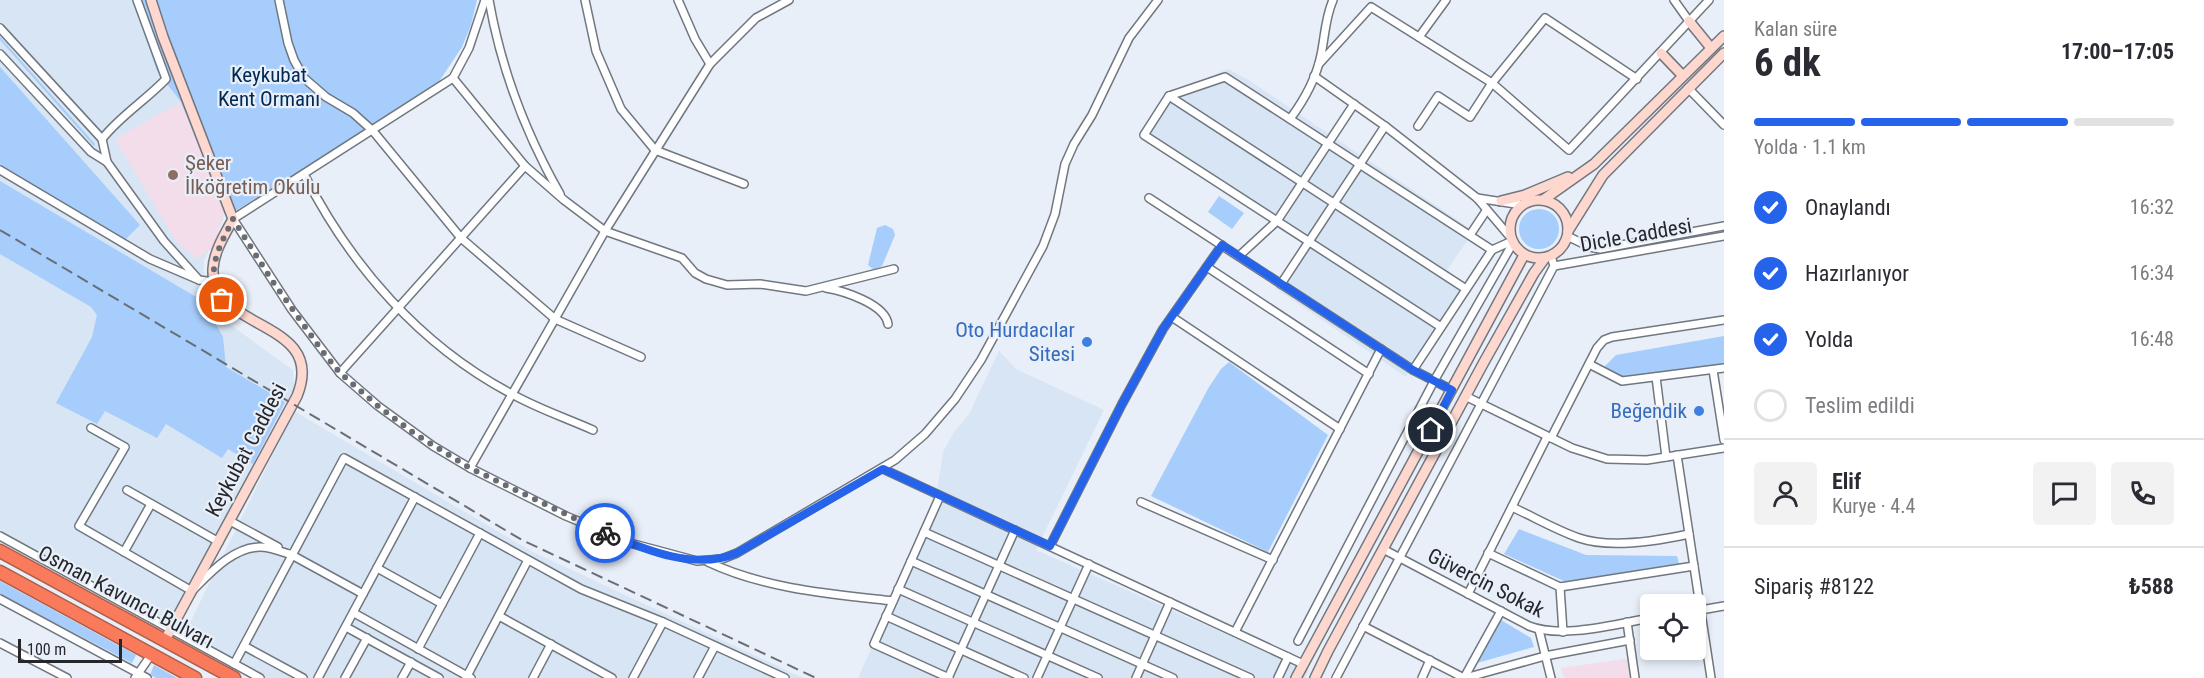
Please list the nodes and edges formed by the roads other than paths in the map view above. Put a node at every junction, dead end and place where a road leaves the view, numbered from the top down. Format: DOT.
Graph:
graph roads {
  1 [pos="137,0"];
  2 [pos="151,0"];
  3 [pos="279,0"];
  4 [pos="487,0"];
  5 [pos="585,0"];
  6 [pos="678,0"];
  7 [pos="789,0"];
  8 [pos="1158,0"];
  9 [pos="1333,0"];
  10 [pos="1446,0"];
  11 [pos="1674,0"];
  12 [pos="1709,0"];
  13 [pos="1689,21"];
  14 [pos="0,28"];
  15 [pos="1724,36"];
  16 [pos="1419,37"];
  17 [pos="1711,48"];
  18 [pos="1661,52"];
  19 [pos="1724,53"];
  20 [pos="0,54"];
  21 [pos="710,64"];
  22 [pos="1319,64"];
  23 [pos="175,68"];
  24 [pos="1314,76"];
  25 [pos="1683,76"];
  26 [pos="453,78"];
  27 [pos="166,79"];
  28 [pos="1637,79"];
  29 [pos="1492,83"];
  30 [pos="1688,88"];
  31 [pos="1169,96"];
  32 [pos="1354,104"];
  33 [pos="1290,119"];
  34 [pos="1724,125"];
  35 [pos="1385,126"];
  36 [pos="1418,126"];
  37 [pos="373,130"];
  38 [pos="102,139"];
  39 [pos="1328,143"];
  40 [pos="655,150"];
  41 [pos="108,162"];
  42 [pos="1360,164"];
  43 [pos="1594,164"];
  44 [pos="525,166"];
  45 [pos="0,170"];
  46 [pos="304,174"];
  47 [pos="1302,183"];
  48 [pos="744,184"];
  49 [pos="1149,198"];
  50 [pos="1477,198"];
  51 [pos="564,200"];
  52 [pos="1543,200"];
  53 [pos="1500,201"];
  54 [pos="1334,204"];
  55 [pos="1522,205"];
  56 [pos="1486,210"];
  57 [pos="233,219"];
  58 [pos="1277,221"];
  59 [pos="1724,226"];
  60 [pos="605,231"];
  61 [pos="1568,233"];
  62 [pos="1470,235"];
  63 [pos="1724,236"];
  64 [pos="461,238"];
  65 [pos="1512,241"];
  66 [pos="1309,242"];
  67 [pos="1222,245"];
  68 [pos="1492,250"];
  69 [pos="1524,255"];
  70 [pos="1239,256"];
  71 [pos="1548,257"];
  72 [pos="1554,266"];
  73 [pos="1207,267"];
  74 [pos="894,269"];
  75 [pos="199,280"];
  76 [pos="214,282"];
  77 [pos="1281,284"];
  78 [pos="823,287"];
  79 [pos="1466,289"];
  80 [pos="399,309"];
  81 [pos="1172,317"];
  82 [pos="555,319"];
  83 [pos="1724,321"];
  84 [pos="888,324"];
  85 [pos="1441,327"];
  86 [pos="1382,349"];
  87 [pos="641,357"];
  88 [pos="1589,364"];
  89 [pos="1724,368"];
  90 [pos="1413,370"];
  91 [pos="1713,370"];
  92 [pos="340,373"];
  93 [pos="1369,374"];
  94 [pos="1656,377"];
  95 [pos="1434,381"];
  96 [pos="1452,390"];
  97 [pos="511,394"];
  98 [pos="1466,396"];
  99 [pos="1481,404"];
  100 [pos="91,428"];
  101 [pos="1340,429"];
  102 [pos="593,430"];
  103 [pos="1549,437"];
  104 [pos="1724,440"];
  105 [pos="1724,448"];
  106 [pos="1677,455"];
  107 [pos="1666,457"];
  108 [pos="470,468"];
  109 [pos="883,469"];
  110 [pos="127,490"];
  111 [pos="940,496"];
  112 [pos="415,497"];
  113 [pos="1142,502"];
  114 [pos="151,504"];
  115 [pos="1512,507"];
  116 [pos="230,521"];
  117 [pos="1015,530"];
  118 [pos="924,532"];
  119 [pos="480,533"];
  120 [pos="1689,534"];
  121 [pos="0,536"];
  122 [pos="219,542"];
  123 [pos="1050,546"];
  124 [pos="1383,549"];
  125 [pos="0,551"];
  126 [pos="124,552"];
  127 [pos="1488,553"];
  128 [pos="292,555"];
  129 [pos="1399,558"];
  130 [pos="528,560"];
  131 [pos="1273,560"];
  132 [pos="706,561"];
  133 [pos="911,561"];
  134 [pos="1089,564"];
  135 [pos="999,566"];
  136 [pos="1694,566"];
  137 [pos="377,568"];
  138 [pos="0,572"];
  139 [pos="1560,587"];
  140 [pos="898,589"];
  141 [pos="192,591"];
  142 [pos="363,594"];
  143 [pos="986,594"];
  144 [pos="1468,594"];
  145 [pos="1696,594"];
  146 [pos="0,599"];
  147 [pos="1073,599"];
  148 [pos="893,601"];
  149 [pos="1170,602"];
  150 [pos="442,604"];
  151 [pos="1724,606"];
  152 [pos="1706,609"];
  153 [pos="1501,611"];
  154 [pos="354,613"];
  155 [pos="499,616"];
  156 [pos="886,616"];
  157 [pos="1640,620"];
  158 [pos="663,622"];
  159 [pos="973,622"];
  160 [pos="1627,622"];
  161 [pos="1364,626"];
  162 [pos="346,627"];
  163 [pos="1060,627"];
  164 [pos="1539,630"];
  165 [pos="1235,632"];
  166 [pos="1563,632"];
  167 [pos="168,635"];
  168 [pos="1155,635"];
  169 [pos="367,638"];
  170 [pos="1299,640"];
  171 [pos="1630,640"];
  172 [pos="0,643"];
  173 [pos="551,644"];
  174 [pos="244,646"];
  175 [pos="715,646"];
  176 [pos="418,649"];
  177 [pos="961,650"];
  178 [pos="1706,652"];
  179 [pos="151,655"];
  180 [pos="1048,656"];
  181 [pos="1545,656"];
  182 [pos="1288,657"];
  183 [pos="1430,660"];
  184 [pos="411,662"];
  185 [pos="234,664"];
  186 [pos="1142,664"];
  187 [pos="1303,664"];
  188 [pos="136,675"];
  189 [pos="772,675"];
  190 [pos="468,677"];
  191 [pos="67,678"];
  192 [pos="147,678"];
  193 [pos="195,678"];
  194 [pos="234,678"];
  195 [pos="260,678"];
  196 [pos="303,678"];
  197 [pos="318,678"];
  198 [pos="345,678"];
  199 [pos="402,678"];
  200 [pos="439,678"];
  201 [pos="533,678"];
  202 [pos="612,678"];
  203 [pos="633,678"];
  204 [pos="698,678"];
  205 [pos="785,678"];
  206 [pos="949,678"];
  207 [pos="1024,678"];
  208 [pos="1037,678"];
  209 [pos="1098,678"];
  210 [pos="1136,678"];
  211 [pos="1173,678"];
  212 [pos="1250,678"];
  213 [pos="1278,678"];
  214 [pos="1296,678"];
  215 [pos="1316,678"];
  216 [pos="1336,678"];
  217 [pos="1422,678"];
  218 [pos="1464,678"];
  219 [pos="1551,678"];
  220 [pos="1635,678"];
  221 [pos="1711,678"];
  1 -- 27 [label="street"];
  2 -- 23 [label="street"];
  3 -- 37 [label="street"];
  4 -- 26 [label="street"];
  4 -- 51 [label="street"];
  5 -- 40 [label="street"];
  6 -- 21 [label="street"];
  7 -- 21 [label="street"];
  8 -- 109 [label="street"];
  9 -- 22 [label="street"];
  10 -- 16 [label="street"];
  11 -- 13 [label="street"];
  12 -- 13 [label="street"];
  13 -- 17 [label="street"];
  13 -- 18 [label="street"];
  14 -- 38 [label="street"];
  15 -- 17 [label="street"];
  16 -- 22 [label="street"];
  16 -- 29 [label="street"];
  17 -- 25 [label="street"];
  18 -- 25 [label="street"];
  18 -- 28 [label="street"];
  19 -- 30 [label="street"];
  20 -- 41 [label="street"];
  21 -- 40 [label="street"];
  22 -- 24 [label="street"];
  23 -- 27 [label="street"];
  23 -- 57 [label="street"];
  24 -- 32 [label="street"];
  24 -- 33 [label="street"];
  25 -- 43 [label="street"];
  26 -- 37 [label="street"];
  26 -- 44 [label="street"];
  27 -- 38 [label="street"];
  28 -- 29 [label="street"];
  28 -- 29 [label="street"];
  29 -- 36 [label="street"];
  30 -- 34 [label="street"];
  30 -- 61 [label="street"];
  31 -- 33 [label="street"];
  31 -- 47 [label="street"];
  31 -- 58 [label="street"];
  32 -- 35 [label="street"];
  32 -- 39 [label="street"];
  33 -- 39 [label="street"];
  35 -- 42 [label="street"];
  35 -- 50 [label="street"];
  37 -- 46 [label="street"];
  37 -- 64 [label="street"];
  38 -- 41 [label="street"];
  39 -- 42 [label="street"];
  39 -- 47 [label="street"];
  40 -- 48 [label="street"];
  40 -- 60 [label="street"];
  41 -- 75 [label="street"];
  42 -- 54 [label="street"];
  42 -- 62 [label="street"];
  43 -- 52 [label="street"];
  43 -- 53 [label="street"];
  44 -- 51 [label="street"];
  44 -- 64 [label="street"];
  45 -- 75 [label="street"];
  46 -- 57 [label="street"];
  46 -- 80 [label="street"];
  47 -- 54 [label="street"];
  47 -- 58 [label="street"];
  49 -- 67 [label="street"];
  50 -- 53 [label="street"];
  50 -- 56 [label="street"];
  51 -- 60 [label="street"];
  52 -- 55 [label="street"];
  52 -- 61 [label="street"];
  53 -- 55 [label="street"];
  54 -- 66 [label="street"];
  54 -- 79 [label="street"];
  55 -- 65 [label="street"];
  56 -- 62 [label="street"];
  56 -- 65 [label="street"];
  57 -- 76 [label="street"];
  57 -- 92 [label="street"];
  58 -- 66 [label="street"];
  58 -- 70 [label="street"];
  59 -- 61 [label="street, Dicle Caddesi"];
  60 -- 78 [label="street"];
  60 -- 82 [label="street"];
  61 -- 71 [label="street"];
  62 -- 68 [label="street"];
  63 -- 72 [label="street, Dicle Caddesi"];
  64 -- 80 [label="street"];
  64 -- 82 [label="street"];
  65 -- 68 [label="street"];
  65 -- 69 [label="street"];
  65 -- 95 [label="street"];
  66 -- 77 [label="street"];
  66 -- 85 [label="street"];
  67 -- 70 [label="street"];
  67 -- 73 [label="street"];
  68 -- 79 [label="street"];
  69 -- 71 [label="street"];
  69 -- 96 [label="street"];
  70 -- 77 [label="street"];
  71 -- 72 [label="street"];
  71 -- 98 [label="street"];
  72 -- 99 [label="street"];
  73 -- 81 [label="street"];
  73 -- 93 [label="street"];
  74 -- 78 [label="street"];
  75 -- 76 [label="street"];
  76 -- 116 [label="street, Keykubat Caddesi"];
  77 -- 86 [label="street"];
  78 -- 84 [label="street"];
  79 -- 85 [label="street"];
  80 -- 92 [label="street"];
  80 -- 97 [label="street"];
  81 -- 101 [label="street"];
  81 -- 123 [label="street"];
  82 -- 87 [label="street"];
  82 -- 97 [label="street"];
  83 -- 88 [label="street"];
  85 -- 90 [label="street"];
  86 -- 90 [label="street"];
  86 -- 93 [label="street"];
  88 -- 94 [label="street"];
  88 -- 103 [label="street"];
  89 -- 91 [label="street"];
  90 -- 95 [label="street"];
  91 -- 94 [label="street"];
  91 -- 104 [label="street"];
  92 -- 108 [label="street"];
  93 -- 101 [label="street"];
  94 -- 107 [label="street"];
  95 -- 96 [label="street"];
  95 -- 170 [label="street"];
  96 -- 187 [label="street"];
  97 -- 102 [label="street"];
  97 -- 108 [label="street"];
  98 -- 99 [label="street"];
  98 -- 124 [label="street"];
  99 -- 103 [label="street"];
  99 -- 129 [label="street"];
  100 -- 126 [label="street"];
  101 -- 131 [label="street"];
  103 -- 107 [label="street"];
  103 -- 115 [label="street"];
  105 -- 106 [label="street"];
  106 -- 107 [label="street"];
  106 -- 120 [label="street"];
  108 -- 132 [label="street"];
  109 -- 111 [label="street"];
  109 -- 132 [label="street"];
  110 -- 114 [label="street"];
  111 -- 117 [label="street"];
  111 -- 118 [label="street"];
  112 -- 119 [label="street"];
  112 -- 128 [label="street"];
  112 -- 137 [label="street"];
  113 -- 131 [label="street"];
  114 -- 122 [label="street"];
  114 -- 126 [label="street"];
  115 -- 120 [label="street"];
  115 -- 127 [label="street"];
  116 -- 122 [label="street, Keykubat Caddesi"];
  116 -- 128 [label="street"];
  117 -- 123 [label="street"];
  117 -- 135 [label="street"];
  118 -- 133 [label="street"];
  118 -- 135 [label="street"];
  119 -- 130 [label="street"];
  119 -- 150 [label="street"];
  120 -- 136 [label="street"];
  121 -- 167 [label="street"];
  122 -- 141 [label="street, Keykubat Caddesi"];
  123 -- 134 [label="street"];
  124 -- 129 [label="street, Güvercin Sokak"];
  124 -- 215 [label="street"];
  125 -- 167 [label="highway, Osman Kavuncu Bulvarı"];
  126 -- 141 [label="street"];
  127 -- 139 [label="street"];
  127 -- 144 [label="street"];
  128 -- 141 [label="street"];
  128 -- 142 [label="street"];
  128 -- 174 [label="street"];
  129 -- 144 [label="street, Güvercin Sokak"];
  129 -- 161 [label="street"];
  130 -- 155 [label="street"];
  130 -- 158 [label="street"];
  131 -- 165 [label="street"];
  132 -- 148 [label="street"];
  133 -- 140 [label="street"];
  133 -- 143 [label="street"];
  134 -- 147 [label="street"];
  134 -- 149 [label="street"];
  135 -- 143 [label="street"];
  135 -- 147 [label="street"];
  136 -- 139 [label="street"];
  136 -- 145 [label="street"];
  137 -- 142 [label="street"];
  137 -- 150 [label="street"];
  138 -- 179 [label="highway, Osman Kavuncu Bulvarı"];
  139 -- 166 [label="street"];
  140 -- 148 [label="street"];
  140 -- 159 [label="street"];
  141 -- 167 [label="street, Keykubat Caddesi"];
  142 -- 154 [label="street"];
  143 -- 159 [label="street"];
  143 -- 163 [label="street"];
  144 -- 153 [label="street, Güvercin Sokak"];
  146 -- 188 [label="street"];
  147 -- 163 [label="street"];
  147 -- 168 [label="street"];
  148 -- 156 [label="street"];
  149 -- 165 [label="street"];
  149 -- 168 [label="street"];
  150 -- 176 [label="street"];
  151 -- 152 [label="street"];
  153 -- 164 [label="street, Güvercin Sokak"];
  153 -- 218 [label="street"];
  154 -- 162 [label="street"];
  154 -- 176 [label="street"];
  155 -- 173 [label="street"];
  155 -- 190 [label="street"];
  156 -- 177 [label="street"];
  156 -- 206 [label="street"];
  157 -- 160 [label="street, Güvercin Sokak"];
  158 -- 175 [label="street"];
  158 -- 203 [label="street"];
  159 -- 177 [label="street"];
  159 -- 180 [label="street"];
  160 -- 166 [label="street, Güvercin Sokak"];
  160 -- 171 [label="street"];
  161 -- 183 [label="street"];
  161 -- 216 [label="street"];
  162 -- 169 [label="street"];
  162 -- 197 [label="street"];
  163 -- 180 [label="street"];
  163 -- 186 [label="street"];
  164 -- 166 [label="street, Güvercin Sokak"];
  164 -- 181 [label="street"];
  165 -- 182 [label="street"];
  167 -- 179 [label="highway"];
  167 -- 185 [label="street"];
  167 -- 194 [label="highway, Osman Kavuncu Bulvarı"];
  168 -- 186 [label="street"];
  168 -- 212 [label="street"];
  169 -- 184 [label="street"];
  169 -- 198 [label="street"];
  171 -- 181 [label="street"];
  171 -- 220 [label="street"];
  172 -- 191 [label="street"];
  173 -- 201 [label="street"];
  173 -- 202 [label="street"];
  174 -- 185 [label="street"];
  174 -- 196 [label="street"];
  175 -- 189 [label="street"];
  175 -- 204 [label="street"];
  176 -- 190 [label="street"];
  177 -- 206 [label="street"];
  177 -- 207 [label="street"];
  178 -- 221 [label="street"];
  179 -- 188 [label="street"];
  179 -- 193 [label="highway, Osman Kavuncu Bulvarı"];
  180 -- 208 [label="street"];
  180 -- 209 [label="street"];
  181 -- 218 [label="street"];
  181 -- 219 [label="street"];
  182 -- 187 [label="street"];
  182 -- 213 [label="street"];
  183 -- 217 [label="street"];
  183 -- 218 [label="street"];
  184 -- 199 [label="street"];
  184 -- 200 [label="street"];
  185 -- 195 [label="street"];
  186 -- 210 [label="street"];
  186 -- 211 [label="street"];
  187 -- 214 [label="street"];
  188 -- 192 [label="street"];
  189 -- 205 [label="street"];
}
